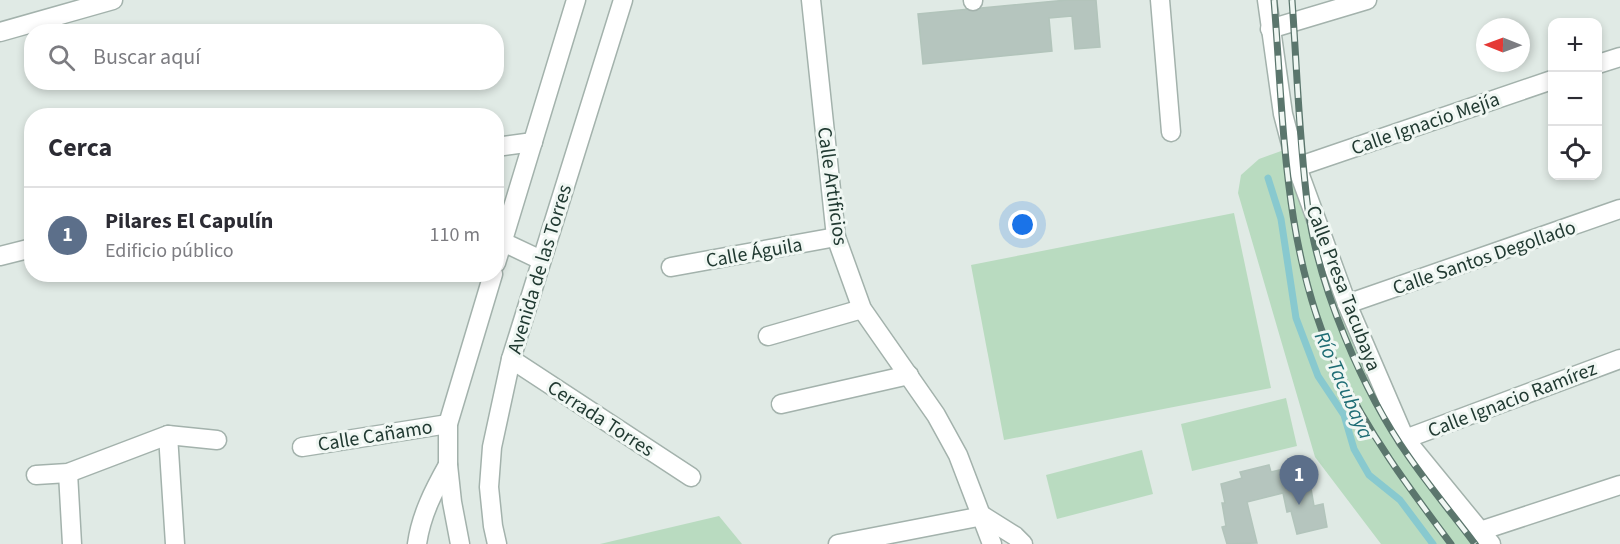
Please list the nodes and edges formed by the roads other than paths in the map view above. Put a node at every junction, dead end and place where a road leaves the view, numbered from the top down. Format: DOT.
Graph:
graph roads {
  1 [pos="113,0"];
  2 [pos="576,0"];
  3 [pos="623,0"];
  4 [pos="811,0"];
  5 [pos="1160,0"];
  6 [pos="1267,0"];
  7 [pos="1367,0"];
  8 [pos="28,24"];
  9 [pos="24,25"];
  10 [pos="1270,29"];
  11 [pos="0,32"];
  12 [pos="1620,57"];
  13 [pos="1602,63"];
  14 [pos="1548,81"];
  15 [pos="1171,132"];
  16 [pos="533,142"];
  17 [pos="504,146"];
  18 [pos="1297,167"];
  19 [pos="1620,209"];
  20 [pos="836,237"];
  21 [pos="504,239"];
  22 [pos="504,242"];
  23 [pos="24,250"];
  24 [pos="0,256"];
  25 [pos="541,260"];
  26 [pos="671,267"];
  27 [pos="491,282"];
  28 [pos="1347,304"];
  29 [pos="862,309"];
  30 [pos="768,336"];
  31 [pos="1620,358"];
  32 [pos="511,359"];
  33 [pos="909,375"];
  34 [pos="781,404"];
  35 [pos="448,424"];
  36 [pos="168,435"];
  37 [pos="1405,439"];
  38 [pos="217,440"];
  39 [pos="302,447"];
  40 [pos="448,465"];
  41 [pos="68,473"];
  42 [pos="36,475"];
  43 [pos="692,477"];
  44 [pos="1620,486"];
  45 [pos="983,516"];
  46 [pos="1486,537"];
  47 [pos="72,544"];
  48 [pos="175,544"];
  49 [pos="417,544"];
  50 [pos="460,544"];
  51 [pos="497,544"];
  52 [pos="838,544"];
  53 [pos="992,544"];
  54 [pos="1023,544"];
  1 -- 8 [label="street"];
  2 -- 16 [label="street"];
  3 -- 25 [label="street, Avenida de las Torres"];
  4 -- 20 [label="street, Calle Artificios"];
  5 -- 15 [label="street"];
  6 -- 10 [label="street, Calle Presa Tacubaya"];
  7 -- 10 [label="street"];
  9 -- 11 [label="street"];
  10 -- 18 [label="street, Calle Presa Tacubaya"];
  12 -- 13 [label="street"];
  14 -- 18 [label="street, Calle Ignacio Mejía"];
  16 -- 17 [label="street"];
  16 -- 21 [label="street"];
  18 -- 28 [label="street, Calle Presa Tacubaya"];
  19 -- 28 [label="street, Calle Santos Degollado"];
  20 -- 26 [label="street, Calle Águila"];
  20 -- 29 [label="street, Calle Artificios"];
  22 -- 25 [label="street"];
  23 -- 24 [label="street"];
  25 -- 32 [label="street, Avenida de las Torres"];
  27 -- 35 [label="street"];
  28 -- 37 [label="street, Calle Presa Tacubaya"];
  29 -- 30 [label="street"];
  29 -- 33 [label="street, Calle Artificios"];
  31 -- 37 [label="street, Calle Ignacio Ramírez"];
  32 -- 43 [label="street, Cerrada Torres"];
  32 -- 51 [label="street, Avenida de las Torres"];
  33 -- 34 [label="street"];
  33 -- 45 [label="street, Calle Artificios"];
  35 -- 39 [label="street, Calle Cañamo"];
  35 -- 40 [label="street"];
  36 -- 38 [label="street"];
  36 -- 41 [label="street"];
  36 -- 48 [label="street"];
  37 -- 46 [label="street, Calle Presa Tacubaya"];
  40 -- 49 [label="street"];
  40 -- 50 [label="street"];
  41 -- 42 [label="street"];
  41 -- 47 [label="street"];
  44 -- 46 [label="street"];
  45 -- 52 [label="street"];
  45 -- 53 [label="street, Calle Artificios"];
  45 -- 54 [label="street"];
}
